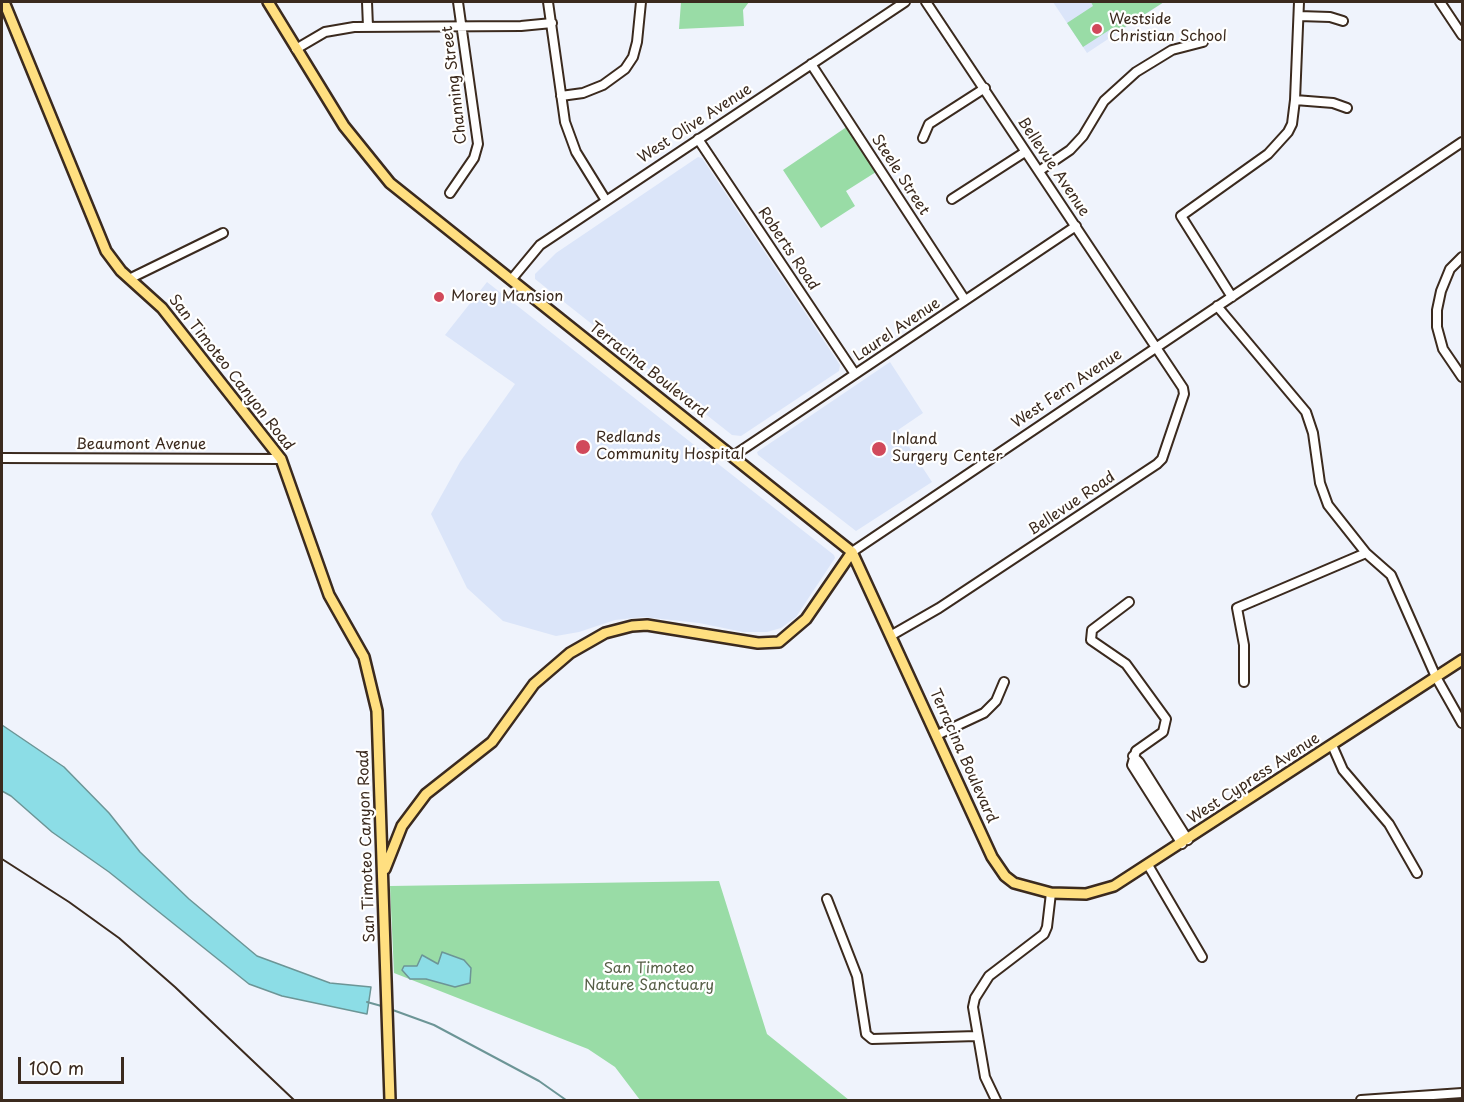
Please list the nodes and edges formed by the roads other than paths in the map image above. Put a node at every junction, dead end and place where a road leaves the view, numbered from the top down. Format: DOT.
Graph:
graph roads {
  1 [pos="4,2"];
  2 [pos="268,2"];
  3 [pos="367,2"];
  4 [pos="458,2"];
  5 [pos="548,2"];
  6 [pos="641,2"];
  7 [pos="905,2"];
  8 [pos="926,2"];
  9 [pos="1299,2"];
  10 [pos="1440,2"];
  11 [pos="1299,16"];
  12 [pos="1343,21"];
  13 [pos="552,23"];
  14 [pos="462,26"];
  15 [pos="368,27"];
  16 [pos="1462,35"];
  17 [pos="1203,42"];
  18 [pos="296,49"];
  19 [pos="811,64"];
  20 [pos="985,88"];
  21 [pos="561,96"];
  22 [pos="1294,100"];
  23 [pos="1347,108"];
  24 [pos="923,138"];
  25 [pos="698,139"];
  26 [pos="1462,142"];
  27 [pos="1025,152"];
  28 [pos="1039,171"];
  29 [pos="450,193"];
  30 [pos="605,199"];
  31 [pos="952,199"];
  32 [pos="1076,226"];
  33 [pos="223,234"];
  34 [pos="1462,256"];
  35 [pos="131,278"];
  36 [pos="511,280"];
  37 [pos="1232,297"];
  38 [pos="965,300"];
  39 [pos="1217,306"];
  40 [pos="1156,348"];
  41 [pos="855,374"];
  42 [pos="1462,377"];
  43 [pos="733,456"];
  44 [pos="2,458"];
  45 [pos="281,459"];
  46 [pos="852,552"];
  47 [pos="1366,553"];
  48 [pos="1129,602"];
  49 [pos="892,635"];
  50 [pos="1462,660"];
  51 [pos="1436,678"];
  52 [pos="1004,682"];
  53 [pos="1244,682"];
  54 [pos="1462,723"];
  55 [pos="937,735"];
  56 [pos="1332,745"];
  57 [pos="1185,842"];
  58 [pos="1148,864"];
  59 [pos="384,873"];
  60 [pos="1417,873"];
  61 [pos="1051,893"];
  62 [pos="827,899"];
  63 [pos="1202,957"];
  64 [pos="977,1036"];
  65 [pos="387,1037"];
  66 [pos="1462,1093"];
  67 [pos="1451,1098"];
  68 [pos="385,1101"];
  69 [pos="390,1101"];
  70 [pos="996,1101"];
  71 [pos="1361,1101"];
  1 -- 35 [label="main road, San Timoteo Canyon Road"];
  2 -- 18 [label="main road, Terracina Boulevard"];
  3 -- 15 [label="street"];
  4 -- 14 [label="street, Channing Street"];
  5 -- 13 [label="street"];
  6 -- 21 [label="street"];
  7 -- 19 [label="street, West Olive Avenue"];
  8 -- 20 [label="street, Bellevue Avenue"];
  9 -- 11 [label="street"];
  10 -- 16 [label="street"];
  11 -- 12 [label="street"];
  11 -- 22 [label="street"];
  13 -- 14 [label="street"];
  13 -- 21 [label="street"];
  14 -- 15 [label="street"];
  14 -- 29 [label="street, Channing Street"];
  15 -- 18 [label="street"];
  17 -- 28 [label="street"];
  18 -- 36 [label="main road, Terracina Boulevard"];
  19 -- 25 [label="street, West Olive Avenue"];
  19 -- 38 [label="street, Steele Street"];
  20 -- 24 [label="street"];
  20 -- 27 [label="street, Bellevue Avenue"];
  21 -- 30 [label="street"];
  22 -- 23 [label="street"];
  22 -- 37 [label="street"];
  25 -- 30 [label="street, West Olive Avenue"];
  25 -- 41 [label="street, Roberts Road"];
  26 -- 37 [label="street, West Fern Avenue"];
  27 -- 28 [label="street, Bellevue Avenue"];
  27 -- 31 [label="street"];
  28 -- 32 [label="street, Bellevue Avenue"];
  30 -- 36 [label="street, West Olive Avenue"];
  32 -- 38 [label="street, Laurel Avenue"];
  32 -- 40 [label="street, Bellevue Avenue"];
  33 -- 35 [label="street"];
  34 -- 42 [label="street"];
  35 -- 45 [label="main road, San Timoteo Canyon Road"];
  36 -- 43 [label="main road, Terracina Boulevard"];
  37 -- 39 [label="street, West Fern Avenue"];
  38 -- 41 [label="street, Laurel Avenue"];
  39 -- 40 [label="street, West Fern Avenue"];
  39 -- 47 [label="street"];
  40 -- 46 [label="street, West Fern Avenue"];
  40 -- 49 [label="street, Bellevue Road"];
  41 -- 43 [label="street, Laurel Avenue"];
  43 -- 46 [label="main road, Terracina Boulevard"];
  44 -- 45 [label="street, Beaumont Avenue"];
  45 -- 59 [label="main road, San Timoteo Canyon Road"];
  46 -- 49 [label="main road, Terracina Boulevard"];
  46 -- 59 [label="main road, West Fern Avenue"];
  47 -- 51 [label="street"];
  47 -- 53 [label="street"];
  48 -- 57 [label="street"];
  49 -- 55 [label="main road, Terracina Boulevard"];
  50 -- 51 [label="main road, West Cypress Avenue"];
  51 -- 54 [label="street"];
  51 -- 56 [label="main road, West Cypress Avenue"];
  52 -- 55 [label="street"];
  55 -- 61 [label="main road, Terracina Boulevard"];
  56 -- 57 [label="main road, West Cypress Avenue"];
  56 -- 60 [label="street"];
  57 -- 58 [label="main road, West Cypress Avenue"];
  58 -- 61 [label="main road, West Cypress Avenue"];
  58 -- 63 [label="street"];
  59 -- 65 [label="main road, San Timoteo Canyon Road"];
  61 -- 64 [label="street"];
  62 -- 64 [label="street"];
  64 -- 70 [label="street"];
  65 -- 68 [label="main road, San Timoteo Canyon Road"];
  65 -- 69 [label="main road, San Timoteo Canyon Road"];
  66 -- 67 [label="street"];
  67 -- 71 [label="street"];
}
